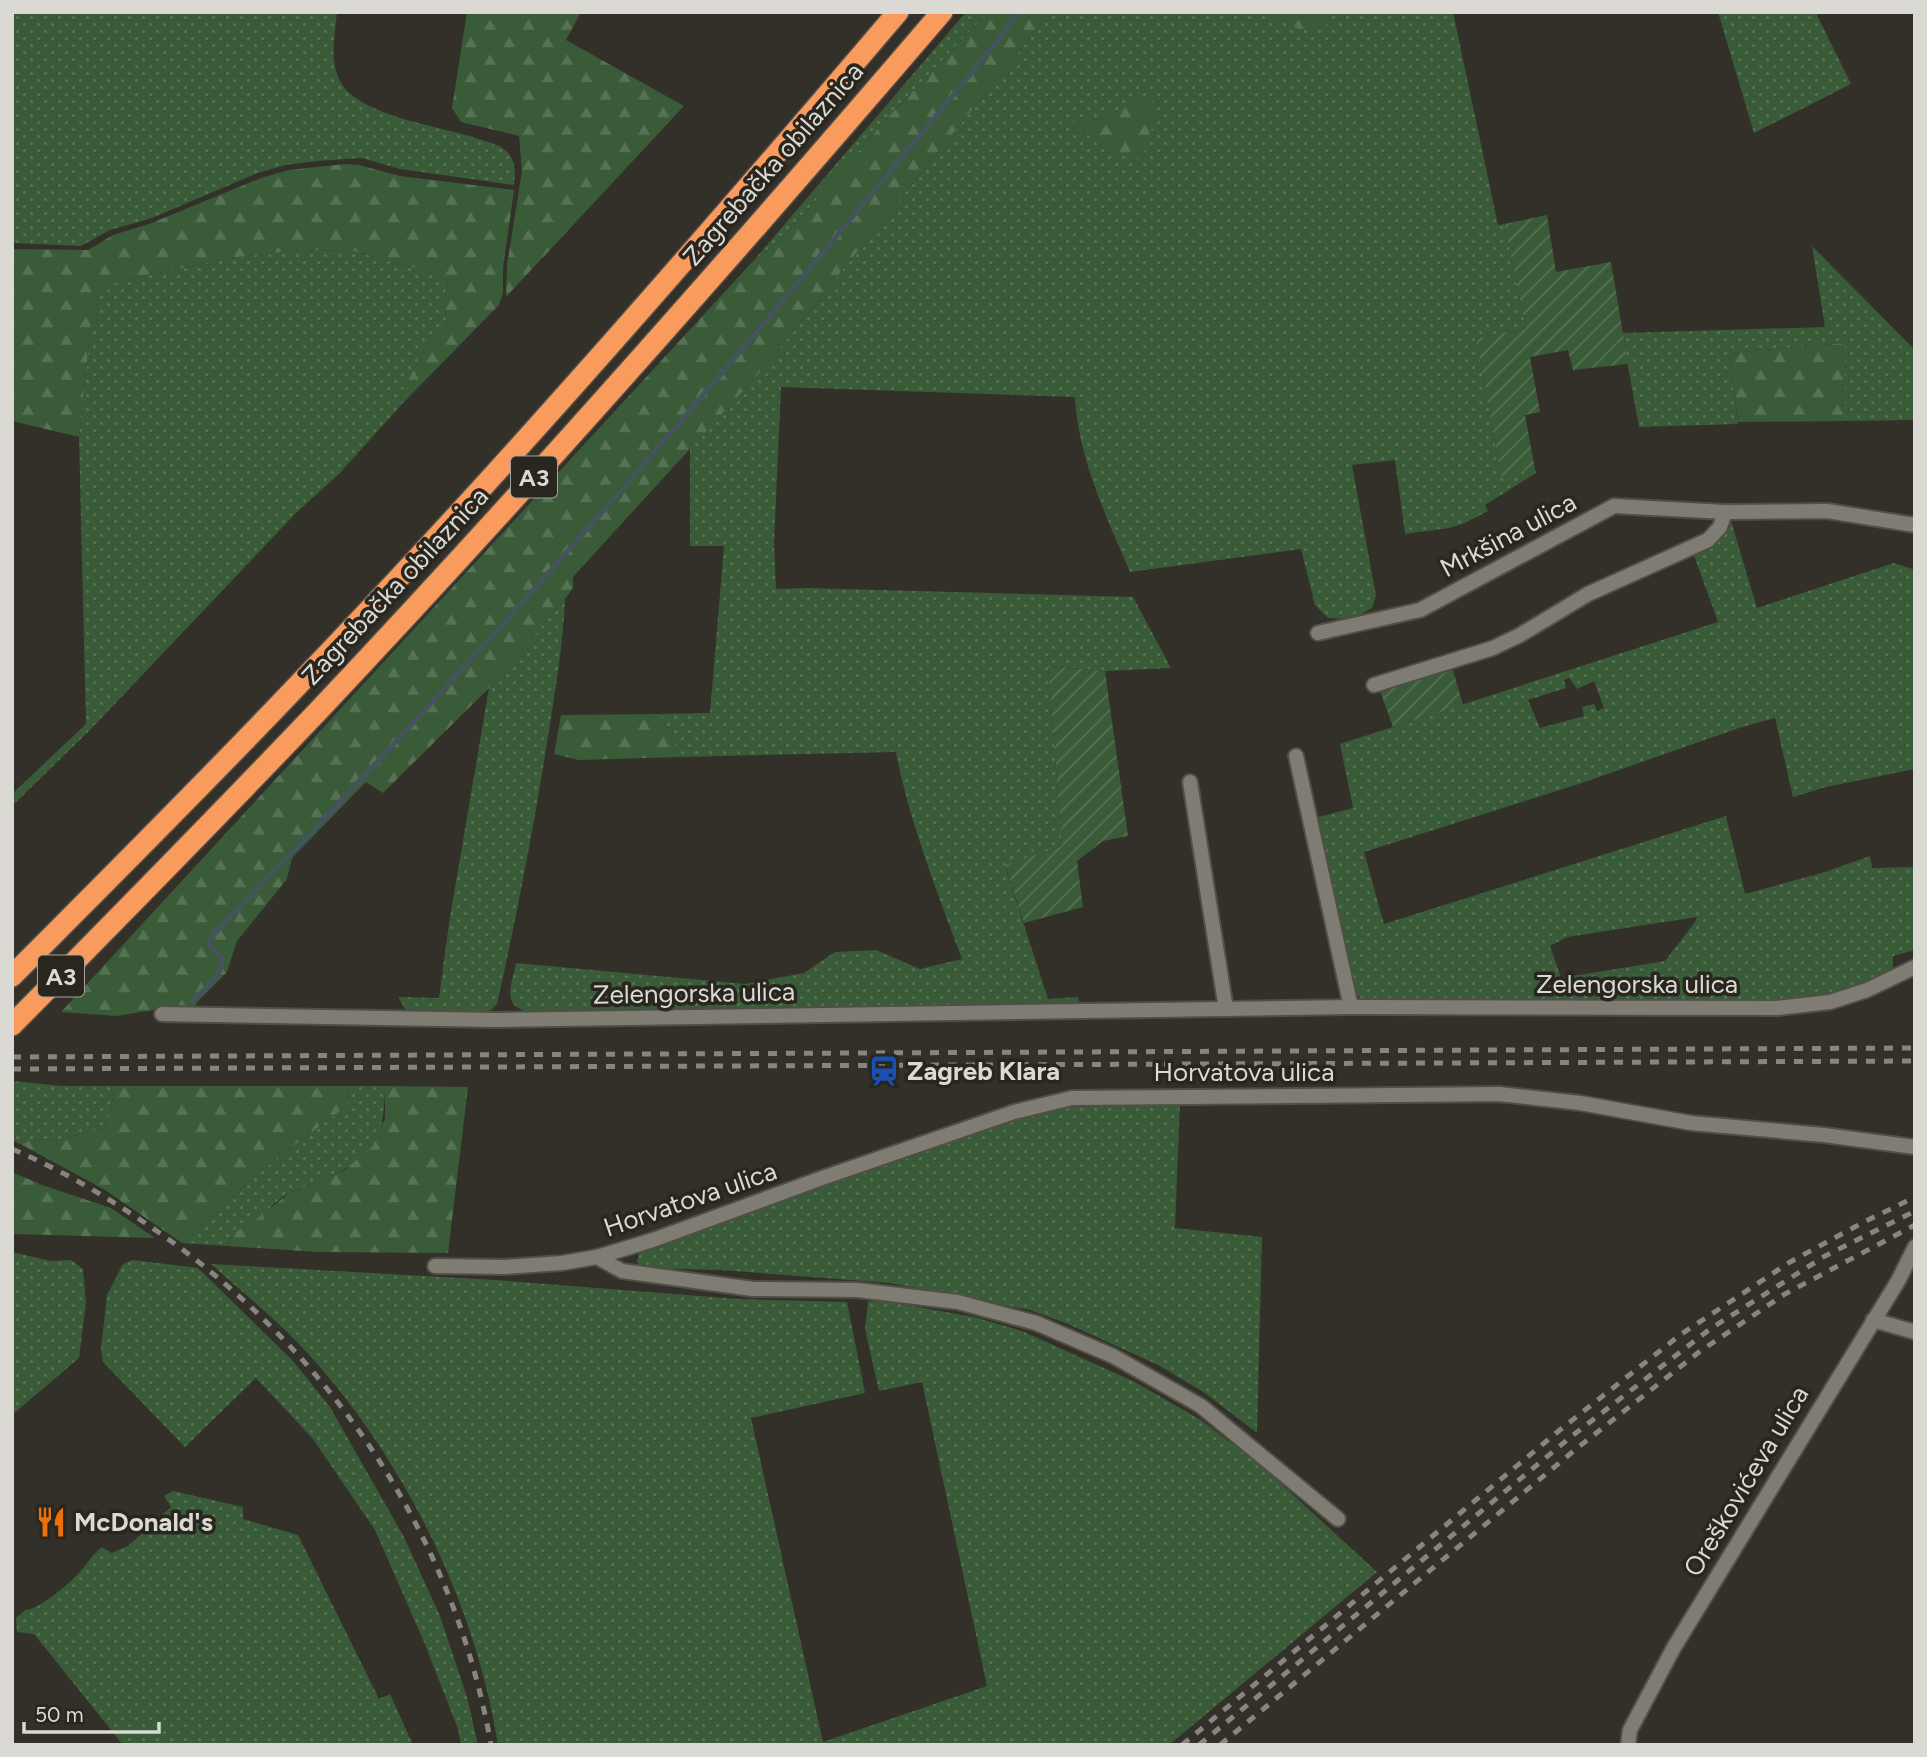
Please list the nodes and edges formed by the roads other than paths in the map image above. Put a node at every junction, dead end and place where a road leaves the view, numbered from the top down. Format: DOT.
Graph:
graph roads {
  1 [pos="898,12"];
  2 [pos="942,12"];
  3 [pos="1725,512"];
  4 [pos="1915,525"];
  5 [pos="1318,633"];
  6 [pos="1374,685"];
  7 [pos="1296,757"];
  8 [pos="1189,782"];
  9 [pos="1915,967"];
  10 [pos="12,976"];
  11 [pos="1351,1007"];
  12 [pos="1226,1009"];
  13 [pos="162,1014"];
  14 [pos="12,1025"];
  15 [pos="1915,1147"];
  16 [pos="1915,1247"];
  17 [pos="597,1257"];
  18 [pos="435,1266"];
  19 [pos="1873,1320"];
  20 [pos="1915,1332"];
  21 [pos="1338,1519"];
  22 [pos="1628,1745"];
  1 -- 10 [label="highway, Zagrebačka obilaznica / A3"];
  2 -- 14 [label="highway, Zagrebačka obilaznica / A3"];
  3 -- 4 [label="street, Mrkšina ulica"];
  3 -- 5 [label="street, Mrkšina ulica"];
  3 -- 6 [label="street"];
  7 -- 11 [label="street"];
  8 -- 12 [label="street"];
  9 -- 11 [label="street, Zelengorska ulica"];
  11 -- 12 [label="street, Zelengorska ulica"];
  12 -- 13 [label="street, Zelengorska ulica"];
  15 -- 17 [label="street, Horvatova ulica"];
  16 -- 19 [label="street, Oreškovićeva ulica"];
  17 -- 18 [label="street, Horvatova ulica"];
  17 -- 21 [label="street, Horvatova ulica"];
  19 -- 20 [label="street"];
  19 -- 22 [label="street, Oreškovićeva ulica"];
}
